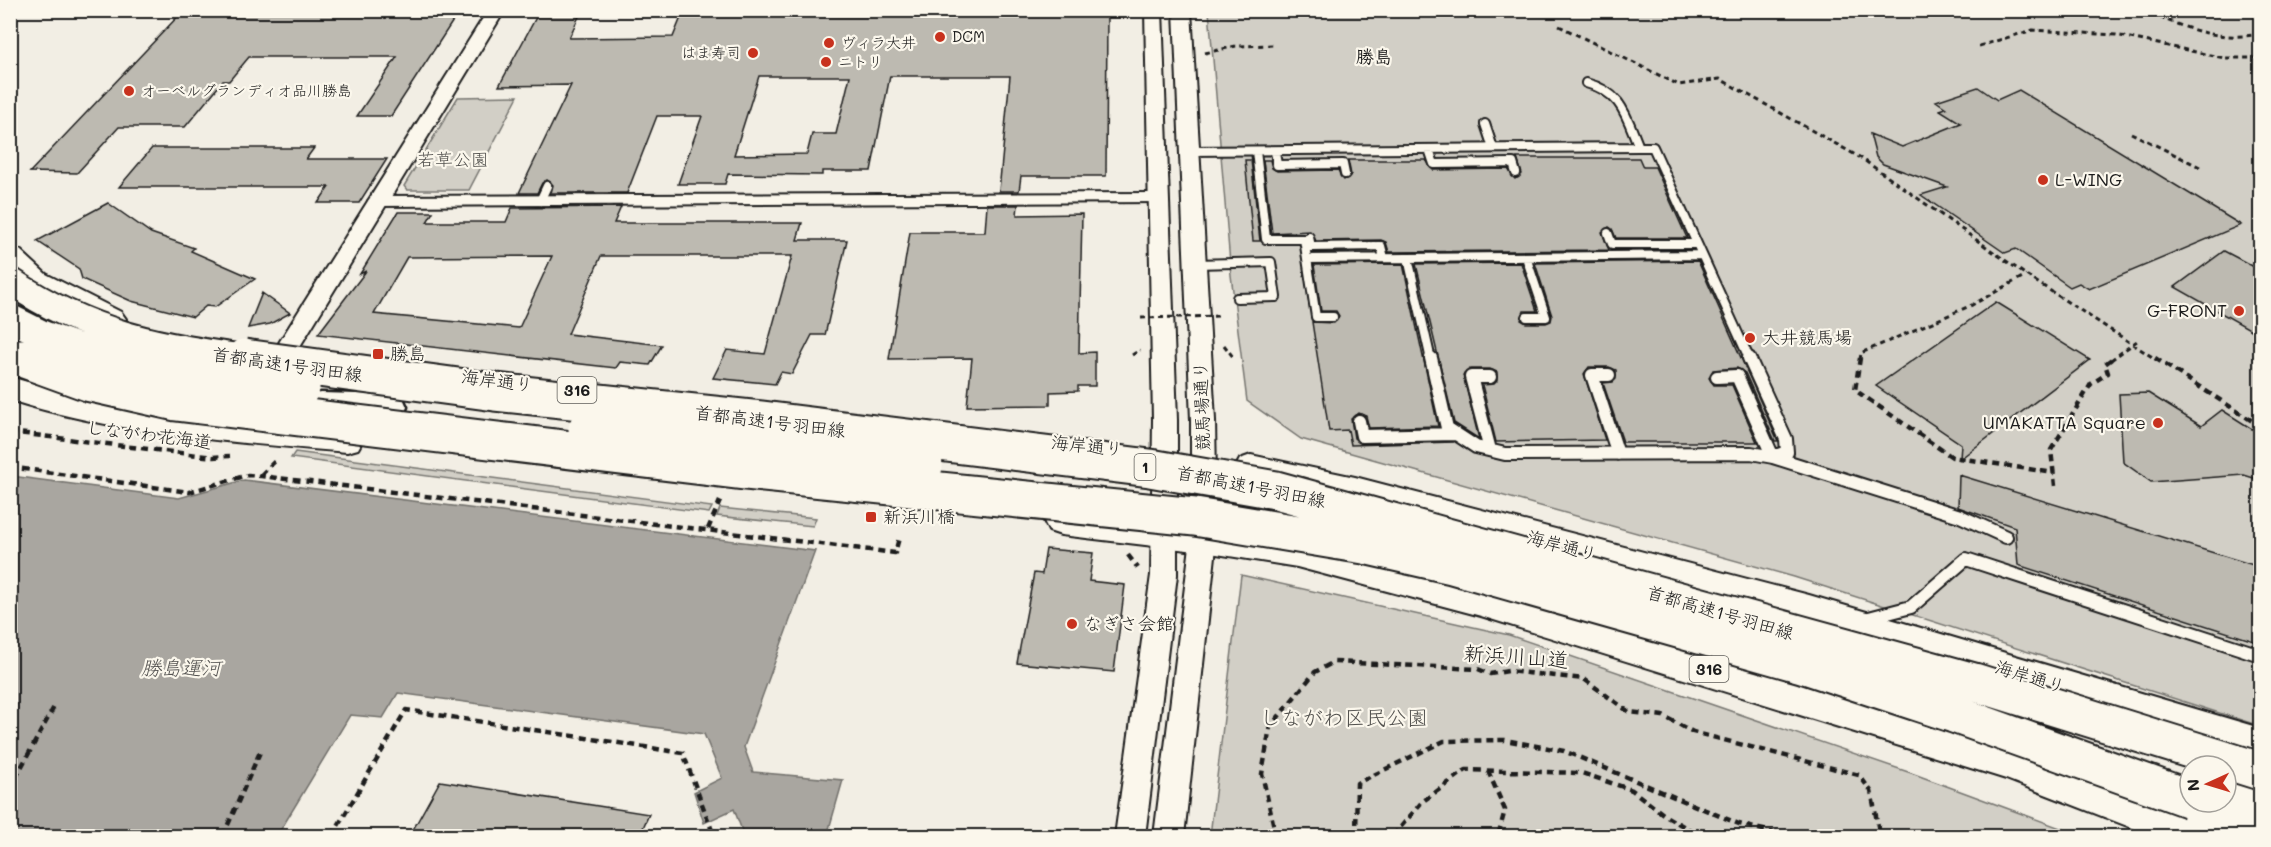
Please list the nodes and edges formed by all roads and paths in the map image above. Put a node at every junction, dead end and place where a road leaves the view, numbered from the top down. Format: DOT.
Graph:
graph roads {
  1 [pos="496,10"];
  2 [pos="1153,10"];
  3 [pos="1182,10"];
  4 [pos="2143,10"];
  5 [pos="2247,10"];
  6 [pos="2260,22"];
  7 [pos="1559,26"];
  8 [pos="2260,31"];
  9 [pos="1273,45"];
  10 [pos="1979,46"];
  11 [pos="1204,53"];
  12 [pos="2260,58"];
  13 [pos="1586,83"];
  14 [pos="1485,124"];
  15 [pos="2131,133"];
  16 [pos="1639,147"];
  17 [pos="1493,148"];
  18 [pos="1430,149"];
  19 [pos="1189,151"];
  20 [pos="1256,151"];
  21 [pos="1275,151"];
  22 [pos="2200,167"];
  23 [pos="1516,173"];
  24 [pos="1345,174"];
  25 [pos="1159,198"];
  26 [pos="376,201"];
  27 [pos="1608,233"];
  28 [pos="1309,234"];
  29 [pos="1696,244"];
  30 [pos="1702,255"];
  31 [pos="10,257"];
  32 [pos="1526,257"];
  33 [pos="1384,258"];
  34 [pos="1408,258"];
  35 [pos="1307,259"];
  36 [pos="1196,264"];
  37 [pos="2026,275"];
  38 [pos="10,281"];
  39 [pos="1237,298"];
  40 [pos="1221,316"];
  41 [pos="1333,317"];
  42 [pos="1527,317"];
  43 [pos="10,318"];
  44 [pos="1141,318"];
  45 [pos="2137,341"];
  46 [pos="2132,344"];
  47 [pos="1225,347"];
  48 [pos="10,353"];
  49 [pos="283,355"];
  50 [pos="1233,357"];
  51 [pos="1609,375"];
  52 [pos="1490,377"];
  53 [pos="1718,377"];
  54 [pos="10,388"];
  55 [pos="495,392"];
  56 [pos="1359,421"];
  57 [pos="188,425"];
  58 [pos="2260,426"];
  59 [pos="10,432"];
  60 [pos="1456,434"];
  61 [pos="1490,450"];
  62 [pos="1164,454"];
  63 [pos="1618,454"];
  64 [pos="233,456"];
  65 [pos="1773,458"];
  66 [pos="275,460"];
  67 [pos="1204,460"];
  68 [pos="10,467"];
  69 [pos="2054,473"];
  70 [pos="261,476"];
  71 [pos="2055,486"];
  72 [pos="708,500"];
  73 [pos="720,501"];
  74 [pos="732,502"];
  75 [pos="708,529"];
  76 [pos="1164,533"];
  77 [pos="2006,537"];
  78 [pos="899,538"];
  79 [pos="1204,538"];
  80 [pos="1364,545"];
  81 [pos="1123,549"];
  82 [pos="1140,571"];
  83 [pos="1851,623"];
  84 [pos="1800,635"];
  85 [pos="2260,655"];
  86 [pos="54,707"];
  87 [pos="2260,746"];
  88 [pos="260,752"];
  89 [pos="2178,764"];
  90 [pos="1488,771"];
  91 [pos="2260,771"];
  92 [pos="2238,785"];
  93 [pos="10,789"];
  94 [pos="2260,793"];
  95 [pos="2178,795"];
  96 [pos="2230,814"];
  97 [pos="2260,825"];
  98 [pos="223,837"];
  99 [pos="332,837"];
  100 [pos="714,837"];
  101 [pos="1130,837"];
  102 [pos="1170,837"];
  103 [pos="1276,837"];
  104 [pos="1356,837"];
  105 [pos="1393,837"];
  106 [pos="1498,837"];
  107 [pos="1701,837"];
  108 [pos="1787,837"];
  109 [pos="1880,837"];
  110 [pos="2203,837"];
  1 -- 26 [label="street"];
  2 -- 25 [label="street, 競馬場通り"];
  3 -- 19 [label="street, 競馬場通り"];
  4 -- 8 [label="path"];
  5 -- 6 [label="path"];
  7 -- 37 [label="path"];
  9 -- 11 [label="path"];
  10 -- 12 [label="path"];
  13 -- 16 [label="lane"];
  14 -- 17 [label="lane"];
  15 -- 22 [label="path"];
  16 -- 17 [label="lane"];
  16 -- 29 [label="lane"];
  17 -- 18 [label="lane"];
  18 -- 21 [label="lane"];
  18 -- 23 [label="lane"];
  19 -- 20 [label="lane"];
  19 -- 36 [label="street, 競馬場通り"];
  20 -- 21 [label="lane"];
  20 -- 35 [label="lane"];
  21 -- 24 [label="lane"];
  25 -- 26 [label="street"];
  25 -- 62 [label="street, 競馬場通り"];
  26 -- 49 [label="street"];
  27 -- 29 [label="lane"];
  28 -- 33 [label="lane"];
  29 -- 30 [label="lane"];
  30 -- 32 [label="lane"];
  30 -- 65 [label="lane"];
  31 -- 49 [label="main road, 海岸通り / 316"];
  32 -- 34 [label="lane"];
  32 -- 42 [label="lane"];
  33 -- 34 [label="lane"];
  33 -- 35 [label="lane"];
  34 -- 60 [label="lane"];
  35 -- 41 [label="lane"];
  36 -- 39 [label="lane"];
  36 -- 67 [label="street, 競馬場通り"];
  37 -- 46 [label="path"];
  37 -- 69 [label="path"];
  38 -- 55 [label="highway, 首都高速1号羽田線 / 1, bridge"];
  40 -- 44 [label="path, bridge"];
  43 -- 55 [label="highway, bridge"];
  45 -- 46 [label="path"];
  46 -- 58 [label="path"];
  46 -- 69 [label="path"];
  47 -- 50 [label="path"];
  48 -- 80 [label="highway, 首都高速1号羽田線, bridge"];
  49 -- 62 [label="main road, 海岸通り / 316"];
  51 -- 63 [label="lane"];
  52 -- 61 [label="lane"];
  53 -- 65 [label="lane"];
  54 -- 57 [label="main road, 316"];
  55 -- 84 [label="highway, 首都高速1号羽田線 / 1, bridge"];
  56 -- 60 [label="lane"];
  57 -- 76 [label="main road, 316"];
  57 -- 80 [label="highway, bridge"];
  59 -- 64 [label="path, しながわ花海道"];
  60 -- 61 [label="lane"];
  61 -- 63 [label="lane"];
  62 -- 67 [label="main road, 海岸通り / 316"];
  62 -- 76 [label="street, 競馬場通り"];
  63 -- 65 [label="lane"];
  65 -- 77 [label="lane"];
  66 -- 70 [label="path"];
  67 -- 79 [label="street, 競馬場通り"];
  67 -- 83 [label="main road, 海岸通り / 316"];
  68 -- 70 [label="path"];
  69 -- 71 [label="path"];
  70 -- 75 [label="path"];
  72 -- 73 [label="path"];
  73 -- 74 [label="path"];
  73 -- 75 [label="path"];
  75 -- 78 [label="path"];
  76 -- 79 [label="main road, 316"];
  76 -- 101 [label="street, 競馬場通り"];
  79 -- 102 [label="street, 競馬場通り"];
  79 -- 110 [label="main road, 316"];
  80 -- 95 [label="highway, 首都高速1号羽田線, bridge"];
  81 -- 82 [label="path"];
  83 -- 85 [label="lane"];
  83 -- 87 [label="main road, 海岸通り / 316"];
  84 -- 89 [label="highway, bridge"];
  84 -- 91 [label="highway, 首都高速1号羽田線 / 1, bridge"];
  86 -- 93 [label="path"];
  88 -- 98 [label="path"];
  90 -- 105 [label="path"];
  90 -- 106 [label="path"];
  90 -- 107 [label="path"];
  92 -- 94 [label="highway"];
  96 -- 97 [label="highway"];
  99 -- 100 [label="path"];
  103 -- 109 [label="path, 新浜川山道"];
  104 -- 108 [label="path"];
}
